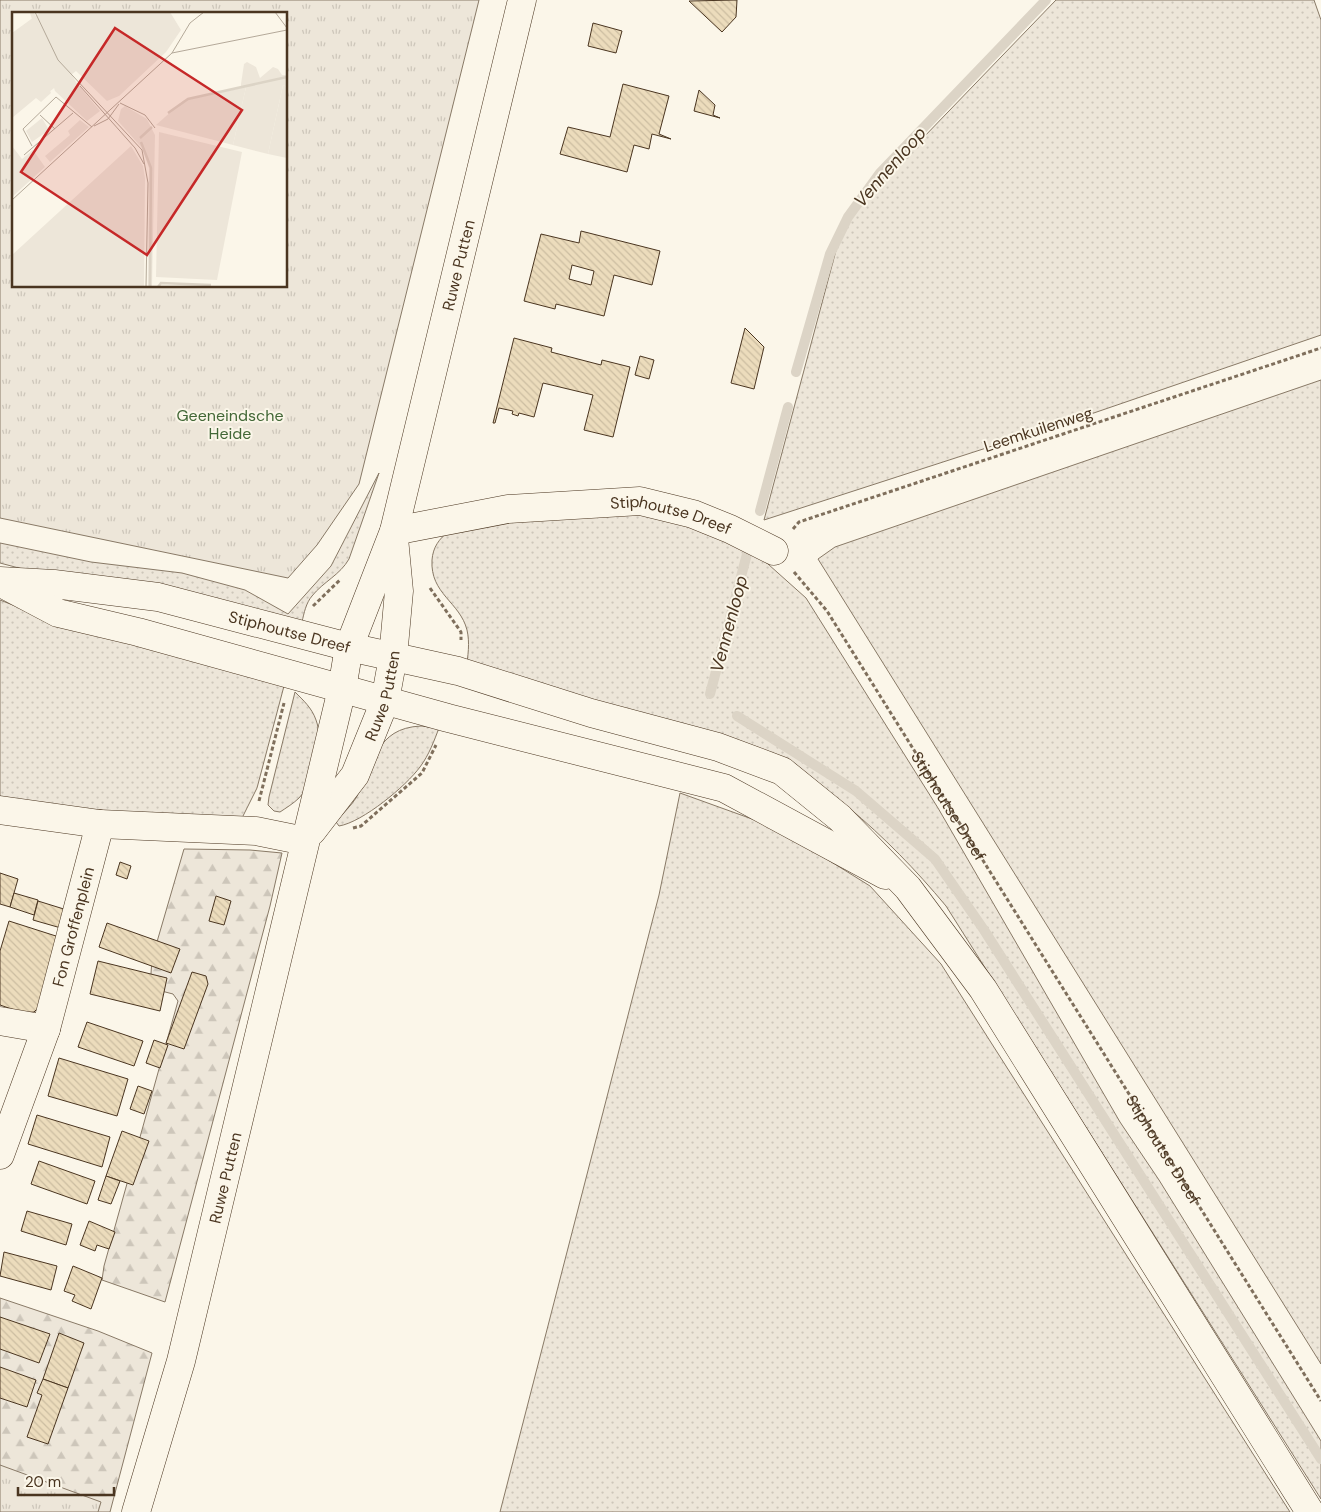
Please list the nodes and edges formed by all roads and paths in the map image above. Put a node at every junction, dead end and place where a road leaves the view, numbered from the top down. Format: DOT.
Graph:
graph roads {
  1 [pos="522,0"];
  2 [pos="1321,348"];
  3 [pos="394,531"];
  4 [pos="774,551"];
  5 [pos="0,581"];
  6 [pos="349,647"];
  7 [pos="393,657"];
  8 [pos="342,689"];
  9 [pos="385,701"];
  10 [pos="0,810"];
  11 [pos="100,824"];
  12 [pos="305,841"];
  13 [pos="908,888"];
  14 [pos="0,1021"];
  15 [pos="46,1029"];
  16 [pos="0,1155"];
  17 [pos="1321,1401"];
  18 [pos="136,1512"];
  19 [pos="1310,1512"];
  1 -- 3 [label="street, Ruwe Putten"];
  2 -- 4 [label="path, Leemkuilenweg"];
  3 -- 4 [label="street, Stiphoutse Dreef"];
  3 -- 6 [label="street, Ruwe Putten"];
  3 -- 7 [label="street, Ruwe Putten"];
  4 -- 17 [label="path, Stiphoutse Dreef"];
  5 -- 6 [label="street, Stiphoutse Dreef"];
  5 -- 8 [label="street, Stiphoutse Dreef"];
  6 -- 7 [label="street, Stiphoutse Dreef"];
  6 -- 8 [label="street, Ruwe Putten"];
  7 -- 9 [label="street, Ruwe Putten"];
  7 -- 13 [label="street, Stiphoutse Dreef"];
  8 -- 9 [label="street, Stiphoutse Dreef"];
  8 -- 12 [label="street, Ruwe Putten"];
  9 -- 12 [label="street, Ruwe Putten"];
  9 -- 13 [label="street, Stiphoutse Dreef"];
  10 -- 11 [label="street"];
  11 -- 12 [label="street"];
  11 -- 15 [label="street, Fon Groffenplein"];
  12 -- 18 [label="street, Ruwe Putten"];
  13 -- 19 [label="street, Stiphoutse Dreef"];
  14 -- 15 [label="street"];
  15 -- 16 [label="street, Fon Groffenplein"];
}
